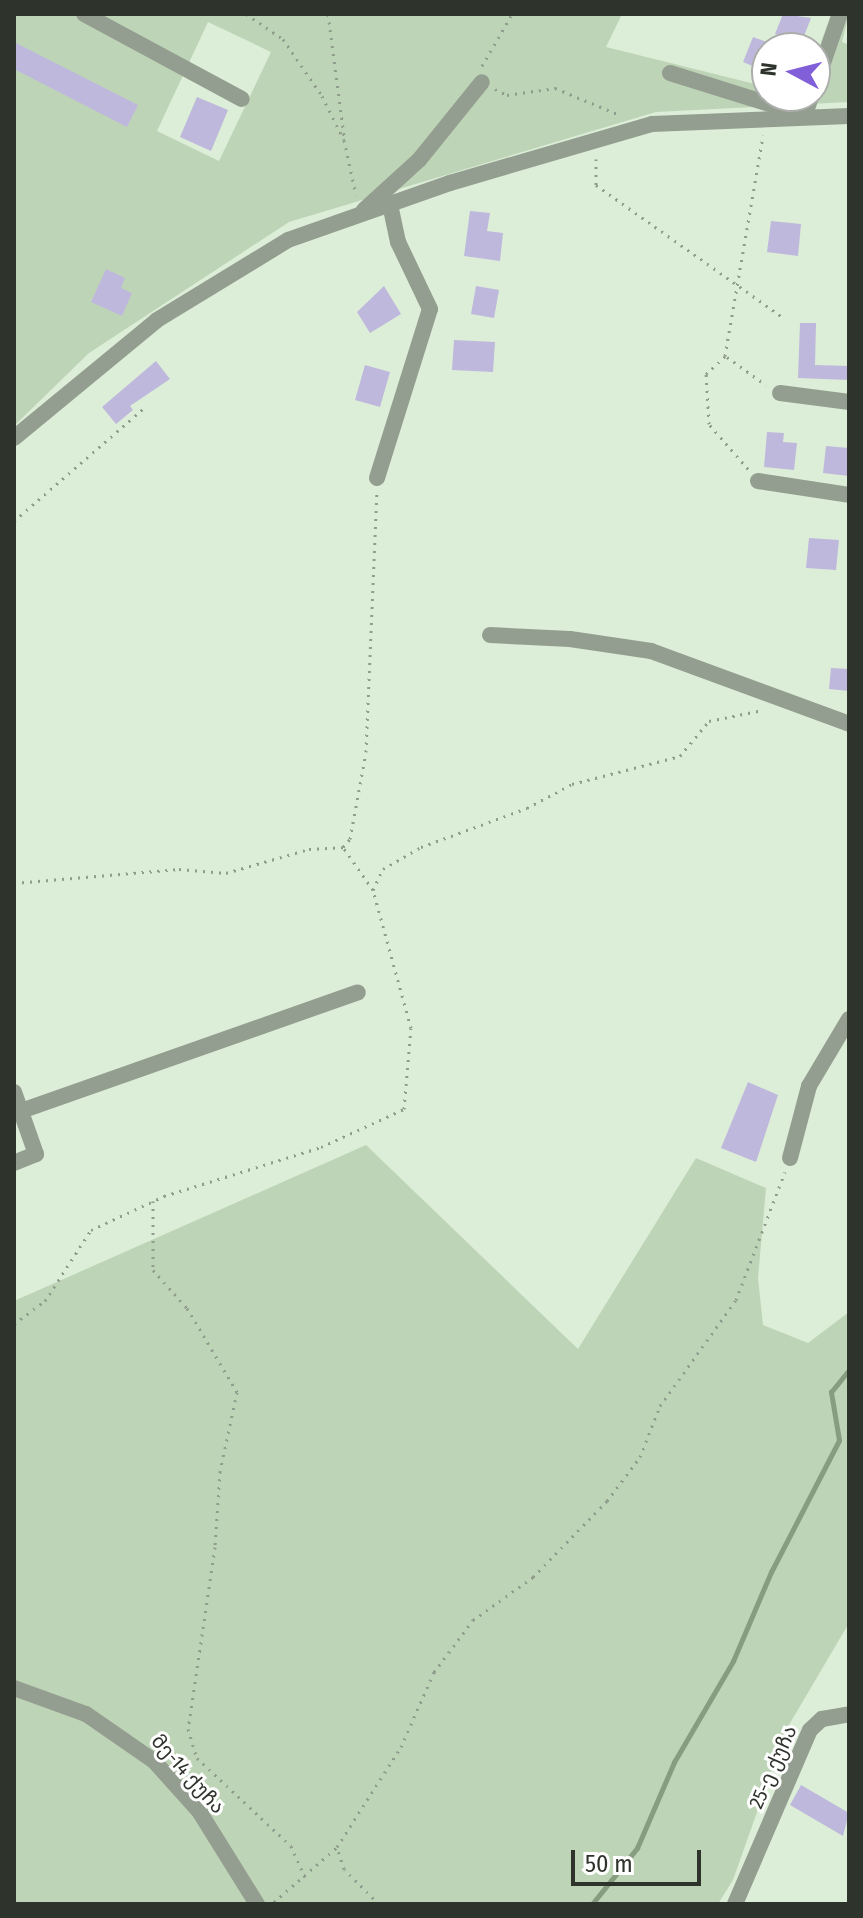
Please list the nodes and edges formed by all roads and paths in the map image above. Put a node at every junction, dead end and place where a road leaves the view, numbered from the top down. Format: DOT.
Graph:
graph roads {
  1 [pos="84,14"];
  2 [pos="246,14"];
  3 [pos="328,14"];
  4 [pos="512,14"];
  5 [pos="840,14"];
  6 [pos="831,40"];
  7 [pos="670,73"];
  8 [pos="482,82"];
  9 [pos="242,99"];
  10 [pos="806,112"];
  11 [pos="805,115"];
  12 [pos="849,116"];
  13 [pos="767,117"];
  14 [pos="640,128"];
  15 [pos="344,140"];
  16 [pos="597,140"];
  17 [pos="390,204"];
  18 [pos="360,215"];
  19 [pos="736,281"];
  20 [pos="784,318"];
  21 [pos="725,356"];
  22 [pos="780,393"];
  23 [pos="849,402"];
  24 [pos="143,409"];
  25 [pos="14,438"];
  26 [pos="377,478"];
  27 [pos="758,481"];
  28 [pos="849,495"];
  29 [pos="14,521"];
  30 [pos="490,635"];
  31 [pos="775,710"];
  32 [pos="849,724"];
  33 [pos="343,847"];
  34 [pos="14,883"];
  35 [pos="373,890"];
  36 [pos="358,992"];
  37 [pos="849,1019"];
  38 [pos="14,1092"];
  39 [pos="21,1111"];
  40 [pos="790,1158"];
  41 [pos="14,1163"];
  42 [pos="153,1201"];
  43 [pos="14,1324"];
  44 [pos="14,1688"];
  45 [pos="849,1714"];
  46 [pos="337,1847"];
  47 [pos="305,1878"];
  48 [pos="276,1900"];
  49 [pos="257,1904"];
  50 [pos="379,1904"];
  51 [pos="735,1904"];
  1 -- 9 [label="street"];
  2 -- 15 [label="path"];
  3 -- 15 [label="path"];
  4 -- 8 [label="path"];
  5 -- 6 [label="street"];
  7 -- 11 [label="street"];
  8 -- 14 [label="path"];
  8 -- 18 [label="street"];
  10 -- 11 [label="street"];
  11 -- 12 [label="street"];
  11 -- 13 [label="street"];
  13 -- 14 [label="street"];
  13 -- 19 [label="path"];
  14 -- 16 [label="street"];
  15 -- 18 [label="path"];
  16 -- 17 [label="street"];
  16 -- 19 [label="path"];
  17 -- 18 [label="street"];
  17 -- 26 [label="street"];
  18 -- 25 [label="street"];
  19 -- 20 [label="path"];
  19 -- 21 [label="path"];
  21 -- 22 [label="path"];
  21 -- 27 [label="path"];
  22 -- 23 [label="street"];
  24 -- 29 [label="path"];
  26 -- 33 [label="path"];
  27 -- 28 [label="street"];
  30 -- 32 [label="street"];
  31 -- 35 [label="path"];
  33 -- 34 [label="path"];
  33 -- 35 [label="path"];
  35 -- 42 [label="path"];
  36 -- 39 [label="street"];
  37 -- 40 [label="street"];
  38 -- 39 [label="street"];
  39 -- 41 [label="street"];
  40 -- 46 [label="path"];
  42 -- 43 [label="path"];
  42 -- 47 [label="path"];
  44 -- 49 [label="street, მე-14 ქუჩა"];
  45 -- 51 [label="street, 25-ე ქუჩა"];
  46 -- 47 [label="path"];
  46 -- 50 [label="path"];
  47 -- 48 [label="path"];
}
